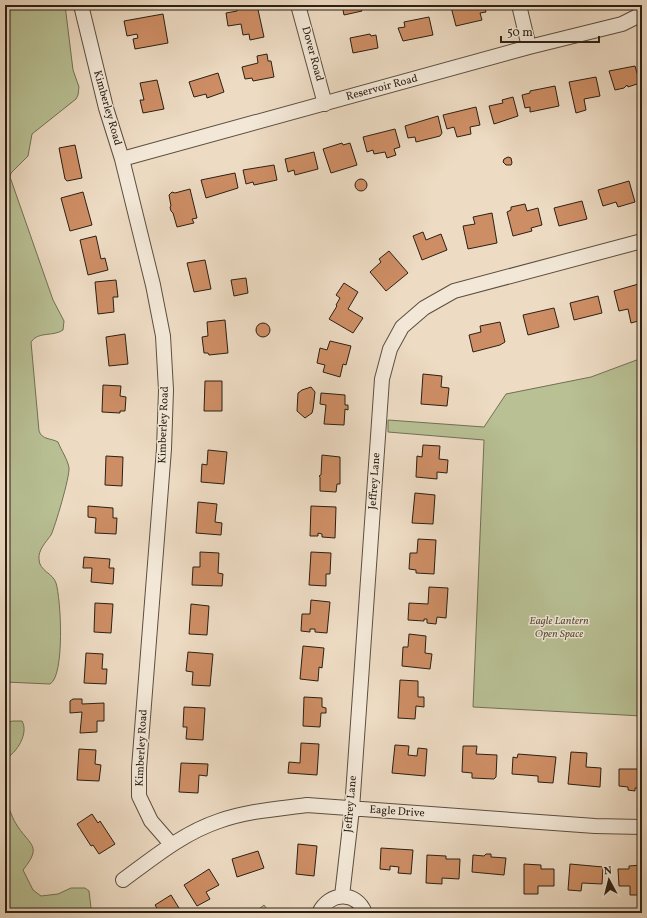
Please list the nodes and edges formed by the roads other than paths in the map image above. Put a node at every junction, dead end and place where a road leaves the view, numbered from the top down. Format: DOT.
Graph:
graph roads {
  1 [pos="81,5"];
  2 [pos="298,5"];
  3 [pos="519,5"];
  4 [pos="642,14"];
  5 [pos="529,47"];
  6 [pos="325,104"];
  7 [pos="122,159"];
  8 [pos="642,241"];
  9 [pos="352,809"];
  10 [pos="642,827"];
  11 [pos="171,844"];
  12 [pos="122,880"];
  13 [pos="342,896"];
  14 [pos="319,913"];
  15 [pos="365,913"];
  1 -- 7 [label="street, Kimberley Road"];
  2 -- 6 [label="street, Dover Road"];
  3 -- 5 [label="street"];
  4 -- 5 [label="street, Reservoir Road"];
  5 -- 6 [label="street, Reservoir Road"];
  6 -- 7 [label="street, Reservoir Road"];
  7 -- 11 [label="street, Kimberley Road"];
  8 -- 9 [label="street, Jeffrey Lane"];
  9 -- 10 [label="street, Eagle Drive"];
  9 -- 11 [label="street, Eagle Drive"];
  9 -- 13 [label="street, Jeffrey Lane"];
  11 -- 12 [label="street, Eagle Drive"];
  13 -- 14 [label="street"];
  13 -- 15 [label="street"];
}
